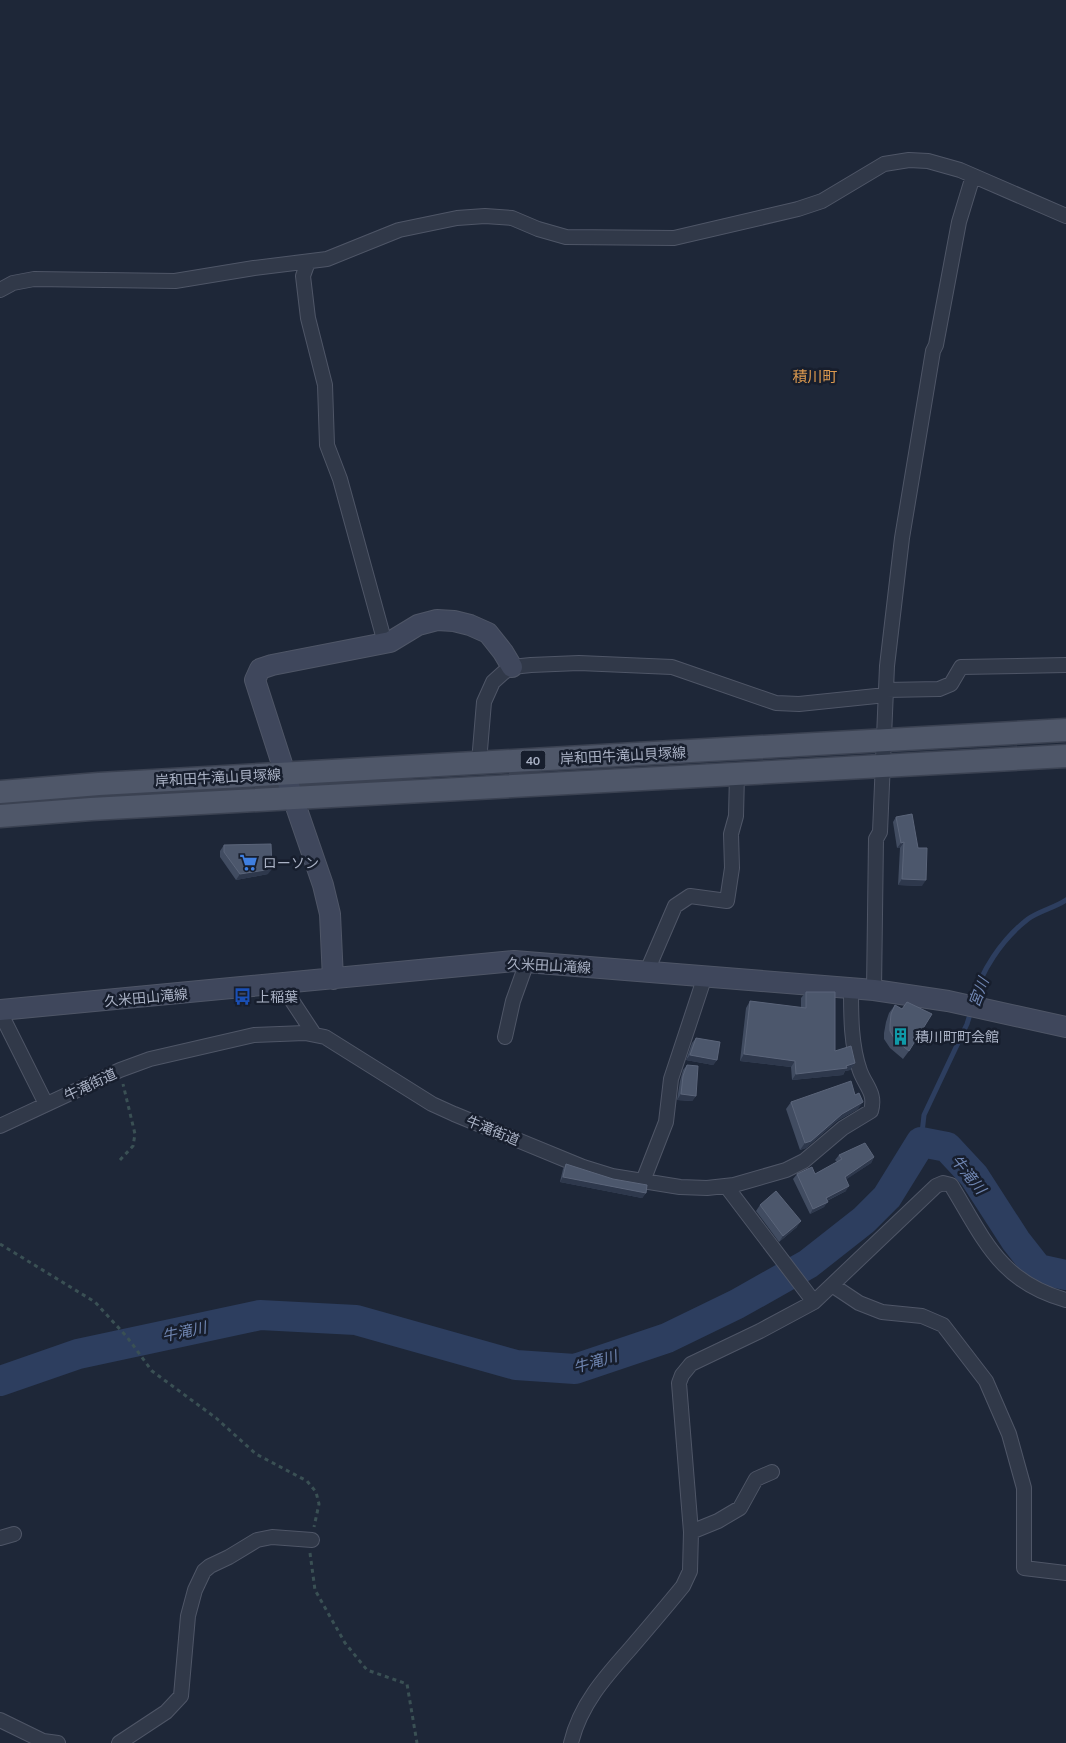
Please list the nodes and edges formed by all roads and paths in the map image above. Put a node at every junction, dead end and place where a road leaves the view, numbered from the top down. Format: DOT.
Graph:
graph roads {
  1 [pos="973,176"];
  2 [pos="1066,216"];
  3 [pos="308,262"];
  4 [pos="0,290"];
  5 [pos="385,642"];
  6 [pos="1066,665"];
  7 [pos="512,667"];
  8 [pos="886,692"];
  9 [pos="1066,730"];
  10 [pos="884,741"];
  11 [pos="1066,756"];
  12 [pos="479,762"];
  13 [pos="883,765"];
  14 [pos="285,774"];
  15 [pos="737,774"];
  16 [pos="0,792"];
  17 [pos="293,798"];
  18 [pos="0,816"];
  19 [pos="527,962"];
  20 [pos="647,971"];
  21 [pos="705,976"];
  22 [pos="333,978"];
  23 [pos="281,984"];
  24 [pos="851,989"];
  25 [pos="874,990"];
  26 [pos="0,1011"];
  27 [pos="1066,1027"];
  28 [pos="314,1034"];
  29 [pos="505,1037"];
  30 [pos="120,1070"];
  31 [pos="46,1104"];
  32 [pos="0,1126"];
  33 [pos="120,1160"];
  34 [pos="643,1181"];
  35 [pos="726,1186"];
  36 [pos="0,1244"];
  37 [pos="832,1285"];
  38 [pos="1066,1300"];
  39 [pos="814,1302"];
  40 [pos="152,1371"];
  41 [pos="772,1472"];
  42 [pos="691,1532"];
  43 [pos="14,1534"];
  44 [pos="0,1538"];
  45 [pos="312,1540"];
  46 [pos="1066,1573"];
  47 [pos="0,1720"];
  48 [pos="58,1743"];
  49 [pos="119,1743"];
  50 [pos="571,1743"];
  1 -- 2 [label="street"];
  1 -- 3 [label="street"];
  1 -- 8 [label="street"];
  3 -- 4 [label="street"];
  3 -- 5 [label="street"];
  5 -- 7 [label="street"];
  5 -- 14 [label="street"];
  6 -- 8 [label="street"];
  7 -- 8 [label="street"];
  7 -- 12 [label="street"];
  8 -- 10 [label="street"];
  9 -- 10 [label="main road, 岸和田牛滝山貝塚線 / 40"];
  10 -- 12 [label="main road, 岸和田牛滝山貝塚線 / 40"];
  10 -- 13 [label="street"];
  11 -- 13 [label="main road, 岸和田牛滝山貝塚線 / 40"];
  12 -- 14 [label="main road, 岸和田牛滝山貝塚線 / 40"];
  13 -- 15 [label="main road, 岸和田牛滝山貝塚線 / 40"];
  13 -- 25 [label="street"];
  14 -- 16 [label="main road, 岸和田牛滝山貝塚線 / 40"];
  14 -- 17 [label="street"];
  15 -- 17 [label="main road, 岸和田牛滝山貝塚線 / 40"];
  15 -- 20 [label="street"];
  17 -- 18 [label="main road, 岸和田牛滝山貝塚線 / 40"];
  17 -- 22 [label="street"];
  19 -- 20 [label="street, 久米田山滝線"];
  19 -- 22 [label="street, 久米田山滝線"];
  19 -- 29 [label="street"];
  20 -- 21 [label="street, 久米田山滝線"];
  21 -- 24 [label="street, 久米田山滝線"];
  21 -- 34 [label="street"];
  22 -- 23 [label="street, 久米田山滝線"];
  23 -- 26 [label="street, 久米田山滝線"];
  23 -- 28 [label="street"];
  24 -- 25 [label="street, 久米田山滝線"];
  24 -- 35 [label="street, 牛滝街道"];
  25 -- 27 [label="street, 久米田山滝線"];
  26 -- 31 [label="street"];
  28 -- 30 [label="street, 牛滝街道"];
  28 -- 34 [label="street, 牛滝街道"];
  30 -- 31 [label="street, 牛滝街道"];
  30 -- 33 [label="path"];
  31 -- 32 [label="street, 牛滝街道"];
  34 -- 35 [label="street, 牛滝街道"];
  35 -- 39 [label="street"];
  36 -- 40 [label="path"];
  37 -- 38 [label="street"];
  37 -- 39 [label="street"];
  37 -- 46 [label="street"];
  39 -- 42 [label="street"];
  41 -- 42 [label="street"];
  42 -- 50 [label="street"];
  43 -- 44 [label="street"];
  45 -- 49 [label="street"];
  47 -- 48 [label="street"];
}
